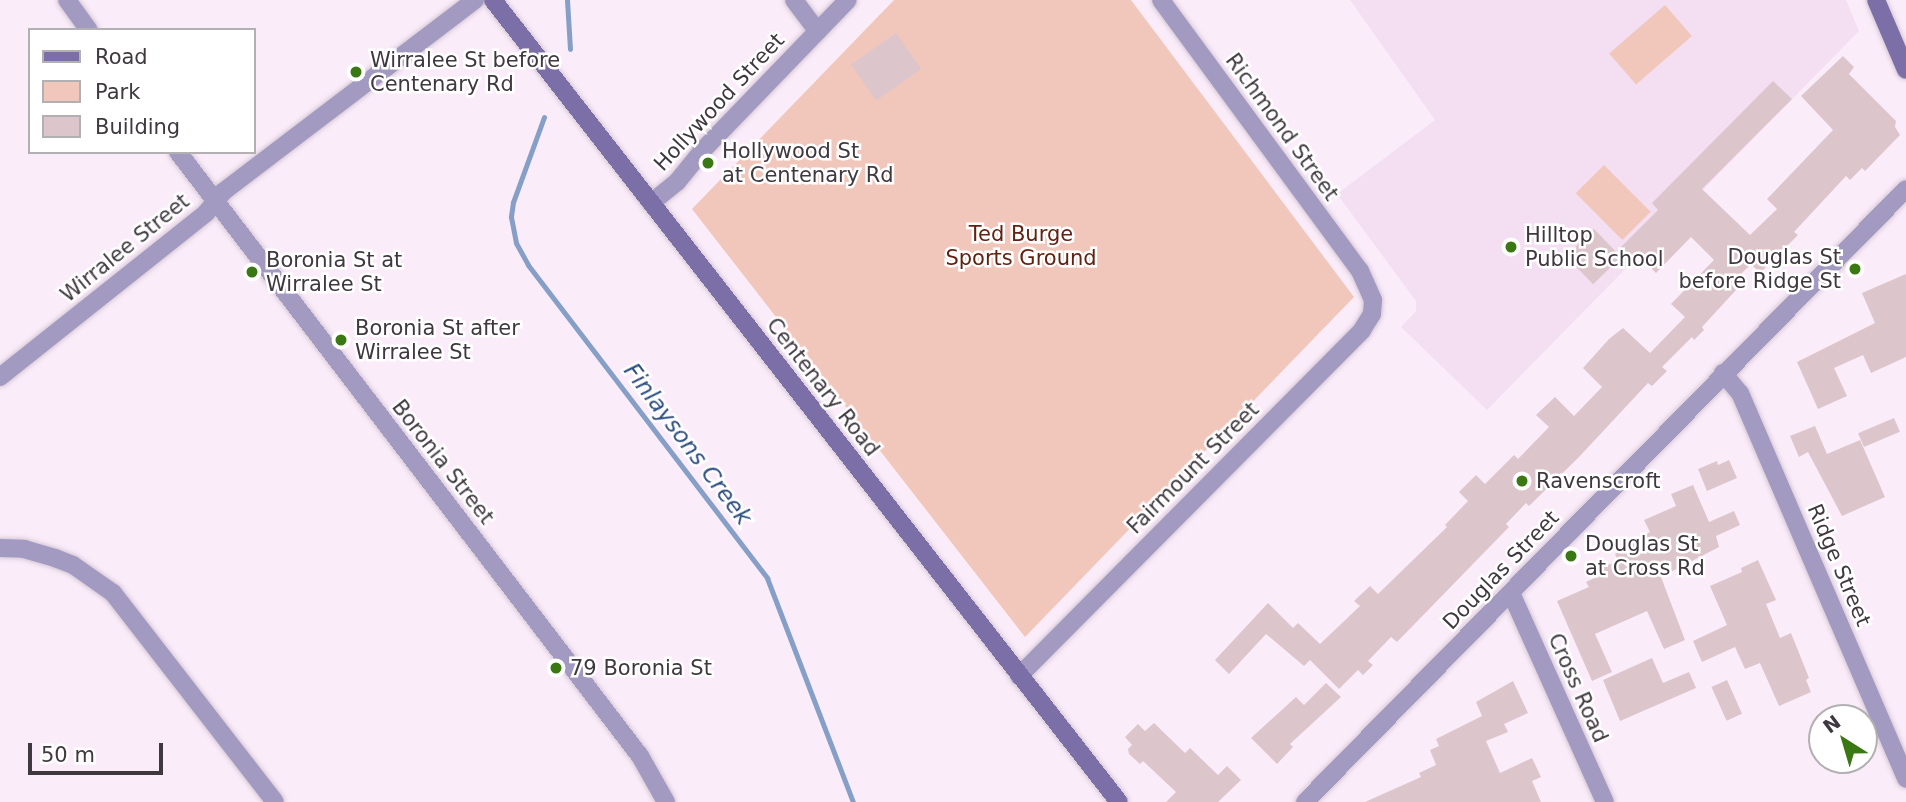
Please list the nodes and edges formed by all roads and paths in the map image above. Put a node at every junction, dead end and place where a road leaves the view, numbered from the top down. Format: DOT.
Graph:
graph roads {
  1 [pos="67,0"];
  2 [pos="475,0"];
  3 [pos="493,0"];
  4 [pos="794,0"];
  5 [pos="848,0"];
  6 [pos="1161,0"];
  7 [pos="1876,0"];
  8 [pos="88,28"];
  9 [pos="817,31"];
  10 [pos="1906,70"];
  11 [pos="179,154"];
  12 [pos="1906,188"];
  13 [pos="215,202"];
  14 [pos="651,203"];
  15 [pos="1366,282"];
  16 [pos="1723,373"];
  17 [pos="0,377"];
  18 [pos="0,548"];
  19 [pos="1511,593"];
  20 [pos="1019,676"];
  21 [pos="1906,779"];
  22 [pos="275,802"];
  23 [pos="666,802"];
  24 [pos="1119,802"];
  25 [pos="1305,802"];
  26 [pos="1605,802"];
  1 -- 8 [label="street"];
  2 -- 13 [label="street, Wirralee Street"];
  3 -- 14 [label="main road, Centenary Road"];
  4 -- 9 [label="street"];
  5 -- 9 [label="street, Hollywood Street"];
  6 -- 15 [label="street, Richmond Street"];
  7 -- 10 [label="main road"];
  9 -- 14 [label="street, Hollywood Street"];
  11 -- 13 [label="street, Boronia Street"];
  12 -- 16 [label="street, Douglas Street"];
  13 -- 17 [label="street, Wirralee Street"];
  13 -- 23 [label="street, Boronia Street"];
  14 -- 20 [label="main road, Centenary Road"];
  15 -- 20 [label="street, Fairmount Street"];
  16 -- 19 [label="street, Douglas Street"];
  16 -- 21 [label="street, Ridge Street"];
  18 -- 22 [label="street"];
  19 -- 25 [label="street, Douglas Street"];
  19 -- 26 [label="street, Cross Road"];
  20 -- 24 [label="main road, Centenary Road"];
}
